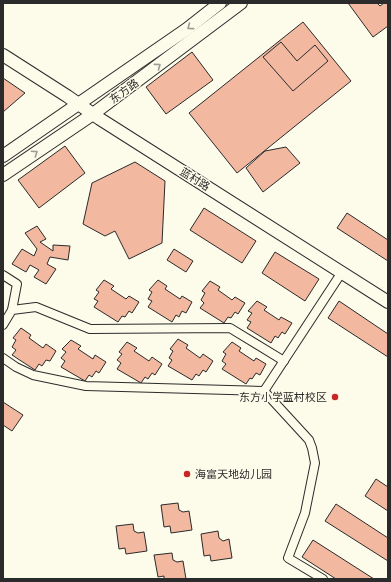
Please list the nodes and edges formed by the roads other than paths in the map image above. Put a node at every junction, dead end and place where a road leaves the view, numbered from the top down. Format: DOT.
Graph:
graph roads {
  1 [pos="220,3"];
  2 [pos="241,3"];
  3 [pos="3,55"];
  4 [pos="79,104"];
  5 [pos="93,114"];
  6 [pos="3,156"];
  7 [pos="3,174"];
  8 [pos="342,272"];
  9 [pos="3,275"];
  10 [pos="388,302"];
  11 [pos="12,310"];
  12 [pos="3,325"];
  13 [pos="3,358"];
  14 [pos="284,361"];
  15 [pos="264,391"];
  16 [pos="323,579"];
  1 -- 4 [label="main road, 东方路, one-way"];
  5 -- 2 [label="main road, 东方路, one-way"];
  3 -- 4 [label="main road, 蓝村路"];
  4 -- 5 [label="main road, 蓝村路"];
  4 -- 6 [label="main road, 东方路"];
  7 -- 5 [label="main road, 东方路, one-way"];
  5 -- 8 [label="main road, 蓝村路"];
  8 -- 10 [label="main road, 蓝村路"];
  8 -- 14 [label="street"];
  9 -- 11 [label="street"];
  11 -- 12 [label="street"];
  11 -- 14 [label="street"];
  13 -- 15 [label="street"];
  14 -- 15 [label="street"];
  15 -- 16 [label="street"];
}
